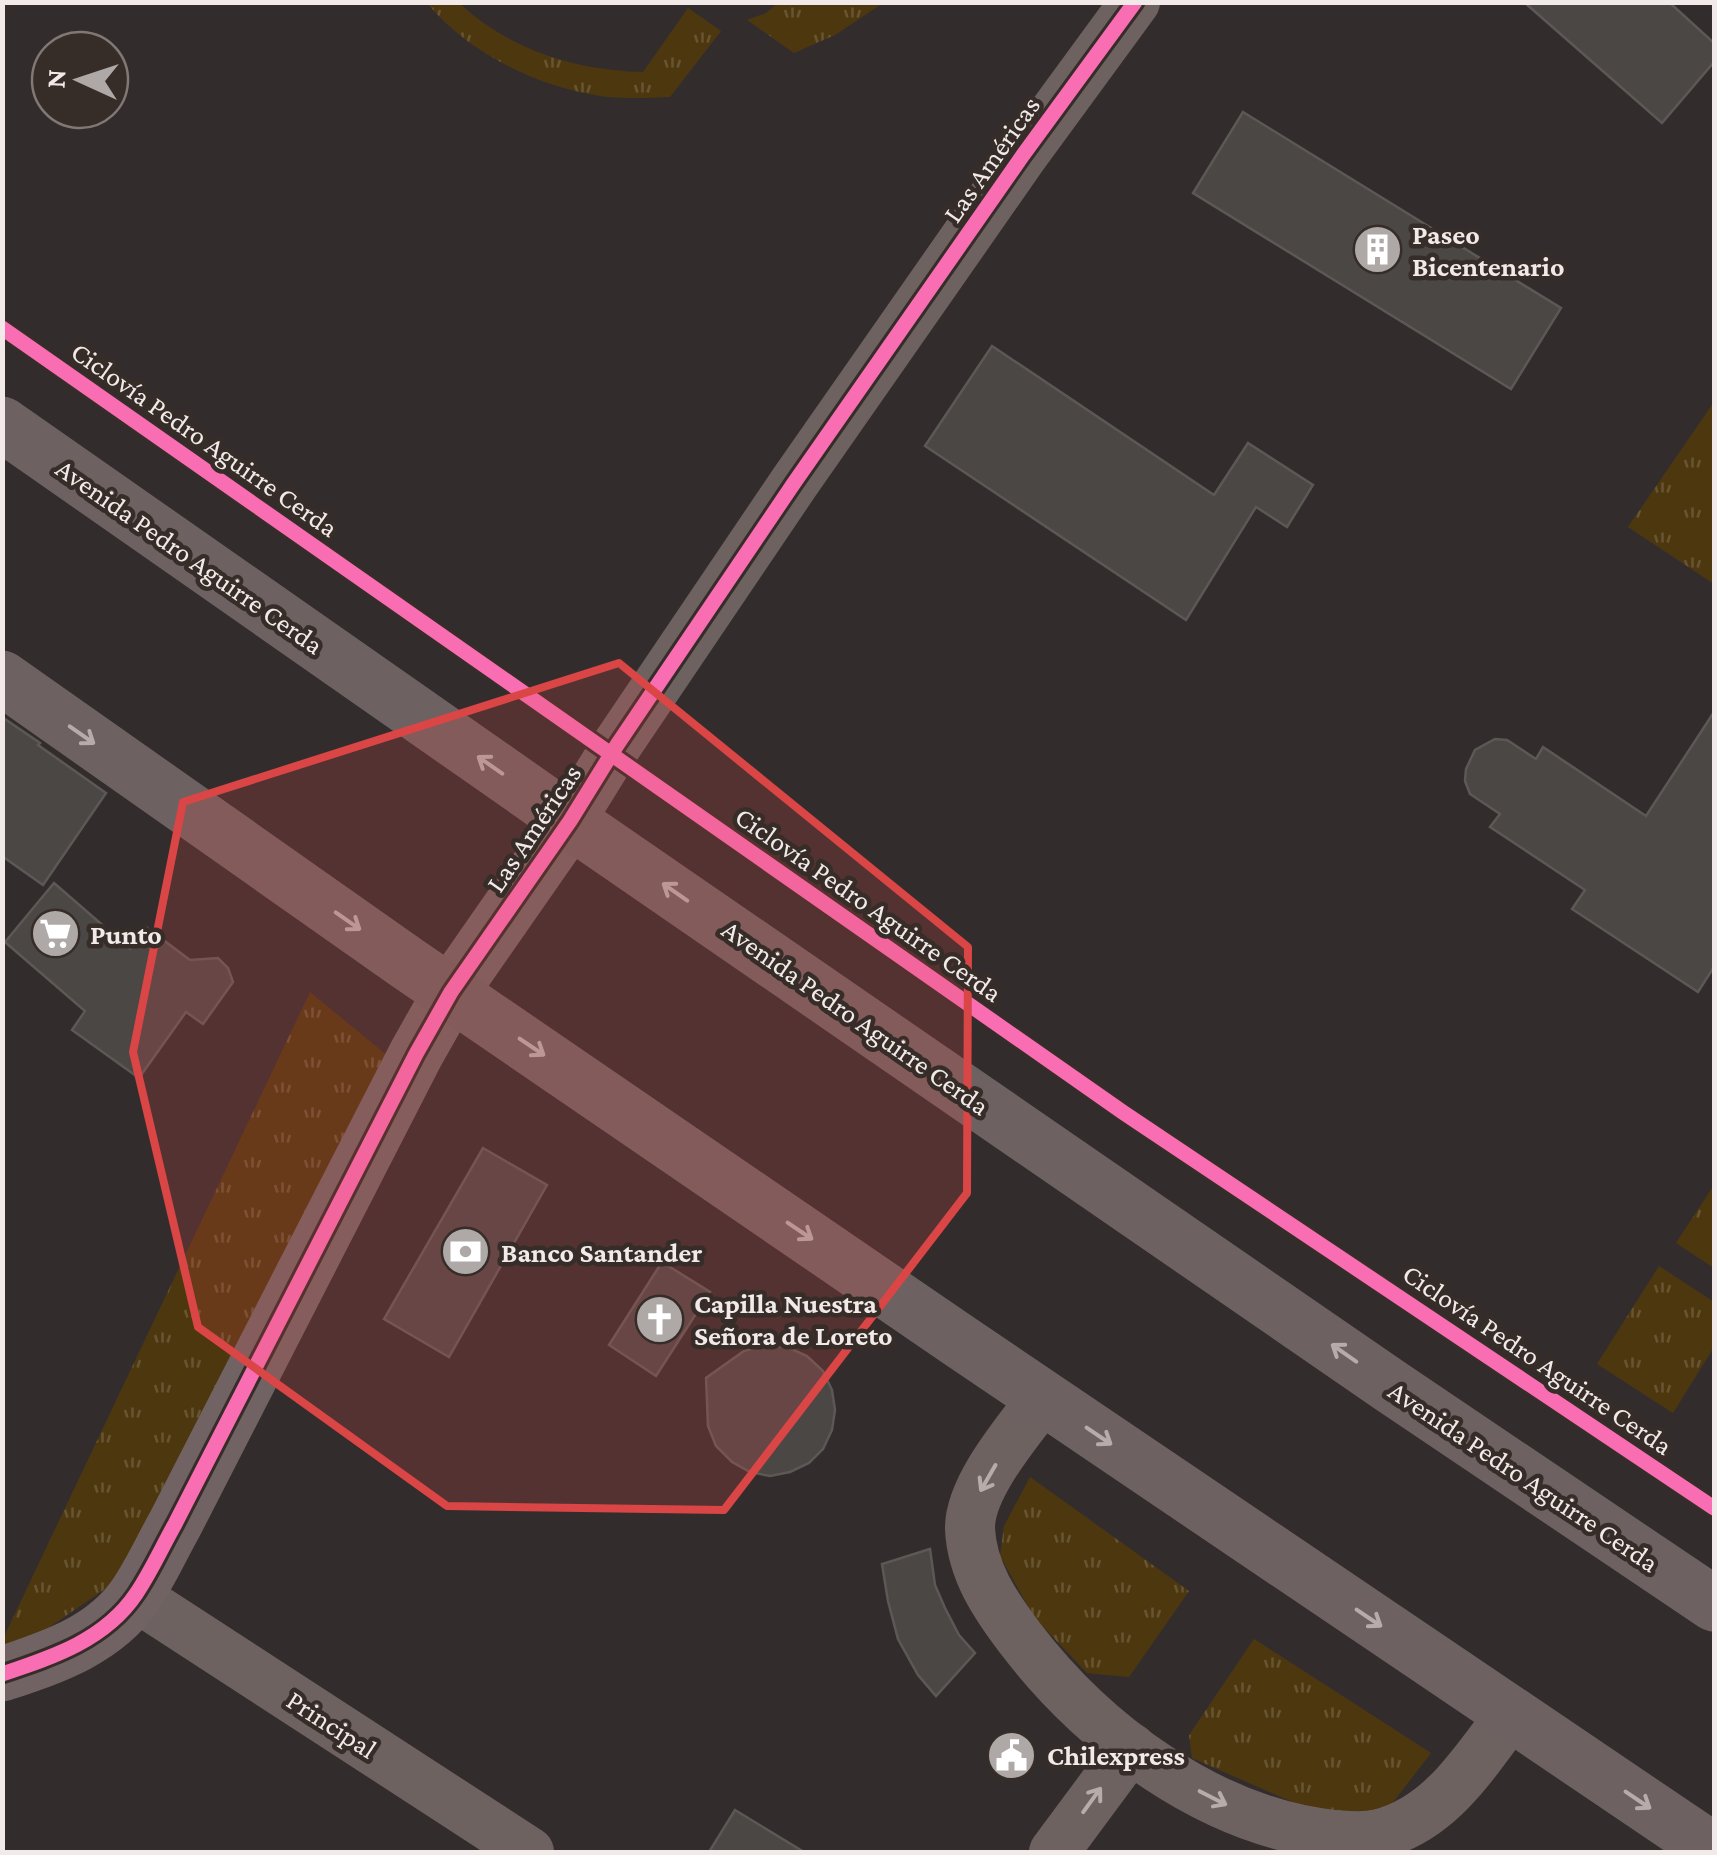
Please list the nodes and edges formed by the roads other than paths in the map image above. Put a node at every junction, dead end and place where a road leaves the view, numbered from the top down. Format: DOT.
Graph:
graph roads {
  1 [pos="1135,2"];
  2 [pos="2,424"];
  3 [pos="2,678"];
  4 [pos="570,820"];
  5 [pos="451,992"];
  6 [pos="1043,1398"];
  7 [pos="135,1596"];
  8 [pos="1714,1604"];
  9 [pos="2,1674"];
  10 [pos="1511,1714"];
  11 [pos="1131,1748"];
  12 [pos="528,1852"];
  13 [pos="1054,1852"];
  14 [pos="1714,1852"];
  1 -- 4 [label="street, Las Américas"];
  4 -- 2 [label="main road, Avenida Pedro Aguirre Cerda, one-way"];
  3 -- 5 [label="main road, one-way"];
  4 -- 5 [label="street, Las Américas"];
  8 -- 4 [label="main road, Avenida Pedro Aguirre Cerda, one-way"];
  5 -- 6 [label="main road, one-way"];
  5 -- 7 [label="street, Las Américas"];
  6 -- 10 [label="main road, one-way"];
  6 -- 11 [label="street, one-way"];
  7 -- 9 [label="street, Las Américas"];
  7 -- 12 [label="street, Principal"];
  11 -- 10 [label="street, one-way"];
  10 -- 14 [label="main road, one-way"];
  13 -- 11 [label="street, one-way"];
}
